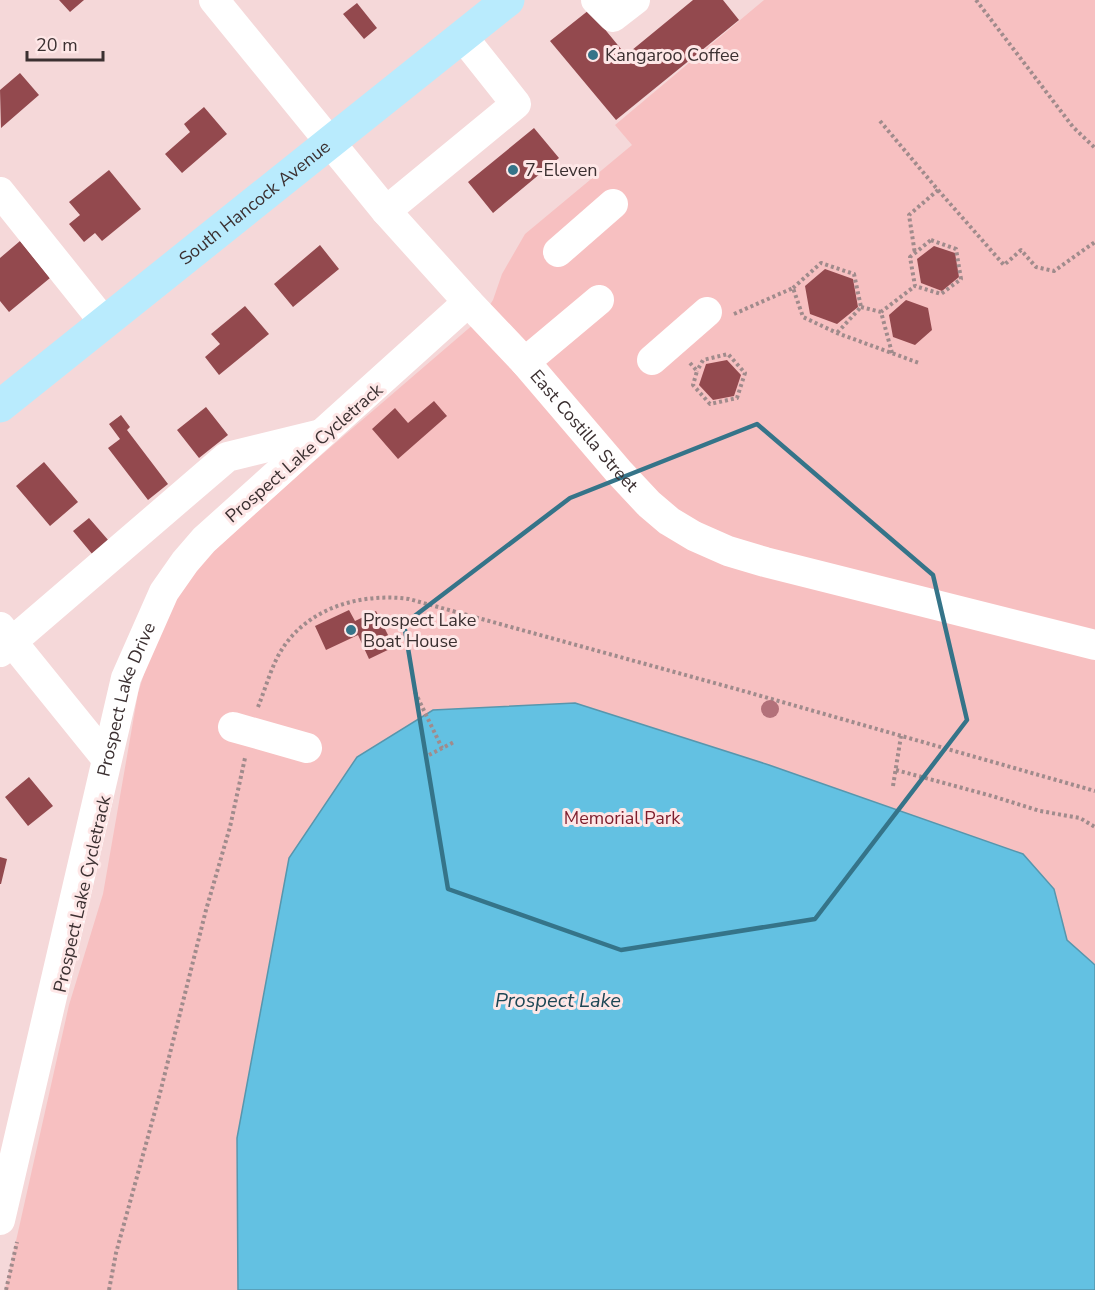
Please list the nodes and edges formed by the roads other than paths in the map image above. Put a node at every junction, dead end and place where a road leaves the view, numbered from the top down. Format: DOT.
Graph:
graph roads {
  1 [pos="214,0"];
  2 [pos="508,0"];
  3 [pos="596,0"];
  4 [pos="635,0"];
  5 [pos="462,36"];
  6 [pos="328,142"];
  7 [pos="0,192"];
  8 [pos="613,204"];
  9 [pos="386,212"];
  10 [pos="558,252"];
  11 [pos="599,300"];
  12 [pos="468,303"];
  13 [pos="717,315"];
  14 [pos="104,322"];
  15 [pos="662,352"];
  16 [pos="525,362"];
  17 [pos="0,406"];
  18 [pos="324,433"];
  19 [pos="4,640"];
  20 [pos="1095,645"];
  21 [pos="242,730"];
  22 [pos="307,748"];
  23 [pos="106,758"];
  24 [pos="10,1226"];
  1 -- 6 [label="street, East Costilla Street"];
  2 -- 5 [label="main road, South Hancock Avenue"];
  3 -- 4 [label="street"];
  5 -- 6 [label="main road, South Hancock Avenue"];
  5 -- 9 [label="street"];
  6 -- 9 [label="street, East Costilla Street"];
  6 -- 14 [label="main road, South Hancock Avenue"];
  7 -- 14 [label="street"];
  8 -- 10 [label="street"];
  9 -- 12 [label="street, East Costilla Street"];
  11 -- 16 [label="street"];
  12 -- 16 [label="street, East Costilla Street"];
  12 -- 18 [label="street, Prospect Lake Drive"];
  13 -- 15 [label="street"];
  14 -- 17 [label="main road, South Hancock Avenue"];
  16 -- 20 [label="street, East Costilla Street"];
  18 -- 19 [label="street"];
  18 -- 23 [label="street, Prospect Lake Drive"];
  19 -- 23 [label="street"];
  21 -- 22 [label="street"];
  23 -- 24 [label="street, Prospect Lake Drive"];
}
